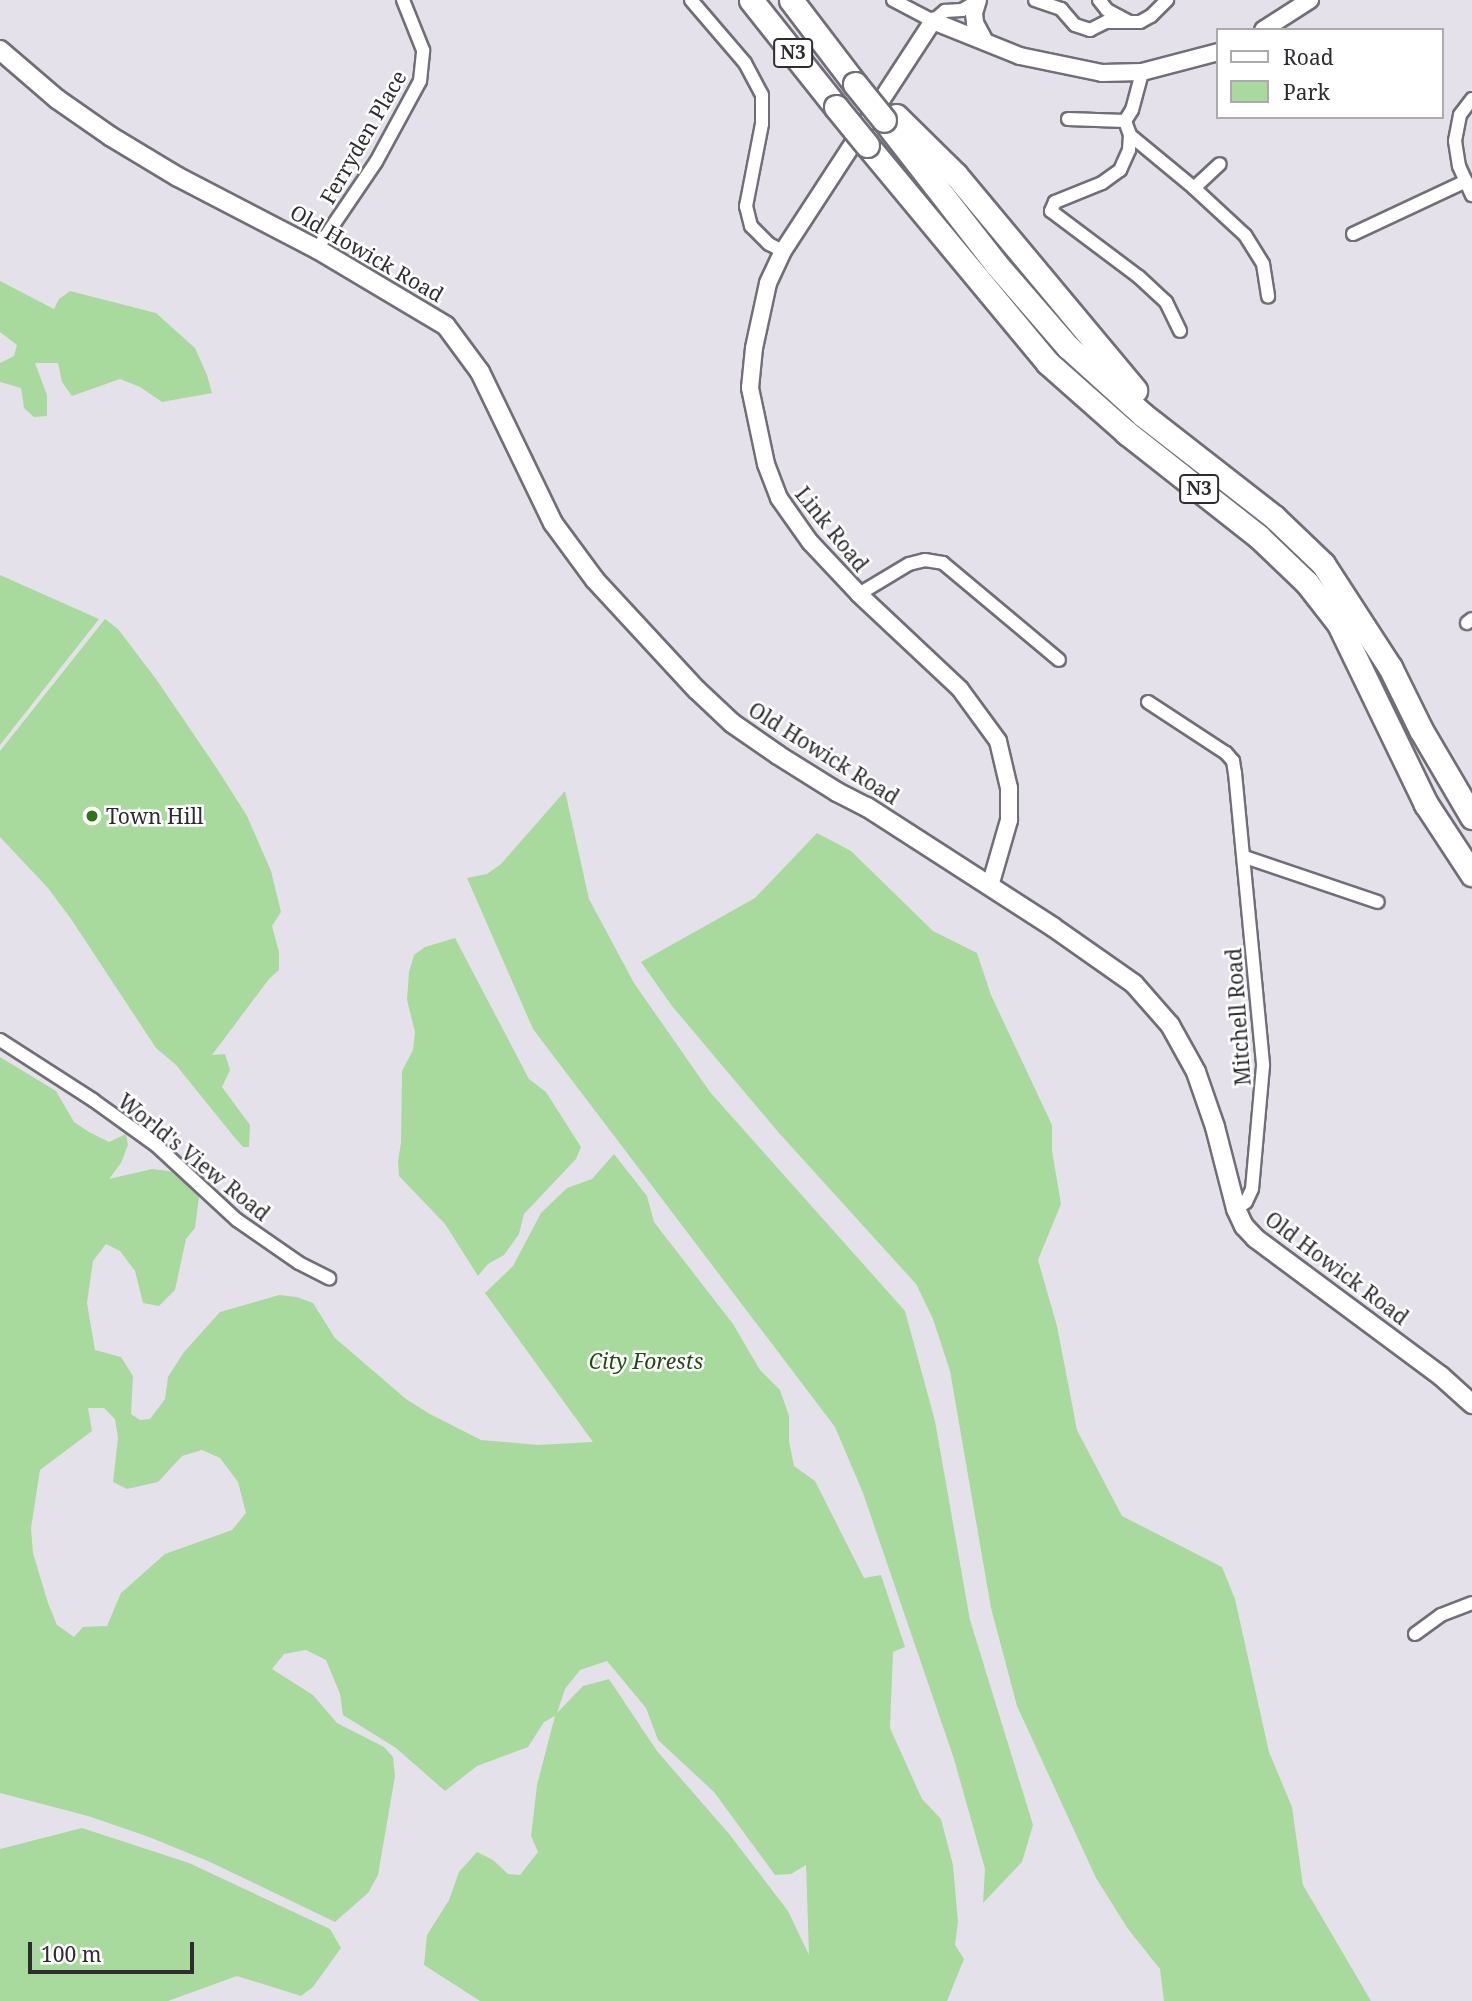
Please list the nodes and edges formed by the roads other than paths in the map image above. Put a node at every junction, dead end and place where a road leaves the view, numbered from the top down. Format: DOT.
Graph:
graph roads {
  1 [pos="403,0"];
  2 [pos="691,0"];
  3 [pos="751,0"];
  4 [pos="791,0"];
  5 [pos="803,0"];
  6 [pos="893,0"];
  7 [pos="978,0"];
  8 [pos="1035,0"];
  9 [pos="1099,0"];
  10 [pos="1167,0"];
  11 [pos="1310,0"];
  12 [pos="943,11"];
  13 [pos="1131,23"];
  14 [pos="1266,28"];
  15 [pos="985,42"];
  16 [pos="0,50"];
  17 [pos="1216,53"];
  18 [pos="1142,72"];
  19 [pos="859,80"];
  20 [pos="1472,99"];
  21 [pos="1068,119"];
  22 [pos="1125,121"];
  23 [pos="1130,135"];
  24 [pos="1220,164"];
  25 [pos="1466,181"];
  26 [pos="1194,188"];
  27 [pos="1472,194"];
  28 [pos="1353,234"];
  29 [pos="317,249"];
  30 [pos="783,251"];
  31 [pos="1268,297"];
  32 [pos="1180,331"];
  33 [pos="859,594"];
  34 [pos="1059,660"];
  35 [pos="1149,702"];
  36 [pos="1472,817"];
  37 [pos="1245,857"];
  38 [pos="1472,874"];
  39 [pos="990,886"];
  40 [pos="1378,902"];
  41 [pos="0,1040"];
  42 [pos="1236,1209"];
  43 [pos="329,1278"];
  44 [pos="1472,1404"];
  45 [pos="1472,1603"];
  46 [pos="1415,1633"];
  1 -- 29 [label="street, Ferryden Place"];
  2 -- 30 [label="street"];
  3 -- 38 [label="highway, N3, bridge"];
  4 -- 19 [label="highway, N3"];
  5 -- 19 [label="highway"];
  6 -- 12 [label="street"];
  7 -- 12 [label="street"];
  7 -- 15 [label="street"];
  8 -- 13 [label="street"];
  9 -- 13 [label="street"];
  10 -- 13 [label="street"];
  11 -- 14 [label="street"];
  12 -- 15 [label="street"];
  12 -- 30 [label="street, Link Road"];
  15 -- 18 [label="street"];
  16 -- 29 [label="main road, Old Howick Road"];
  17 -- 18 [label="street"];
  18 -- 22 [label="street"];
  19 -- 36 [label="highway, N3, bridge"];
  20 -- 25 [label="street"];
  21 -- 22 [label="street"];
  22 -- 23 [label="street"];
  23 -- 26 [label="street"];
  23 -- 32 [label="street"];
  24 -- 26 [label="street"];
  25 -- 27 [label="street"];
  25 -- 28 [label="street"];
  26 -- 31 [label="street"];
  29 -- 39 [label="main road, Old Howick Road"];
  30 -- 33 [label="street, Link Road"];
  33 -- 34 [label="street"];
  33 -- 39 [label="street, Link Road"];
  35 -- 37 [label="street, Mitchell Road"];
  37 -- 40 [label="street"];
  37 -- 42 [label="street, Mitchell Road"];
  39 -- 42 [label="main road, Old Howick Road"];
  41 -- 43 [label="street, World's View Road"];
  42 -- 44 [label="main road, Old Howick Road"];
  45 -- 46 [label="street"];
}
